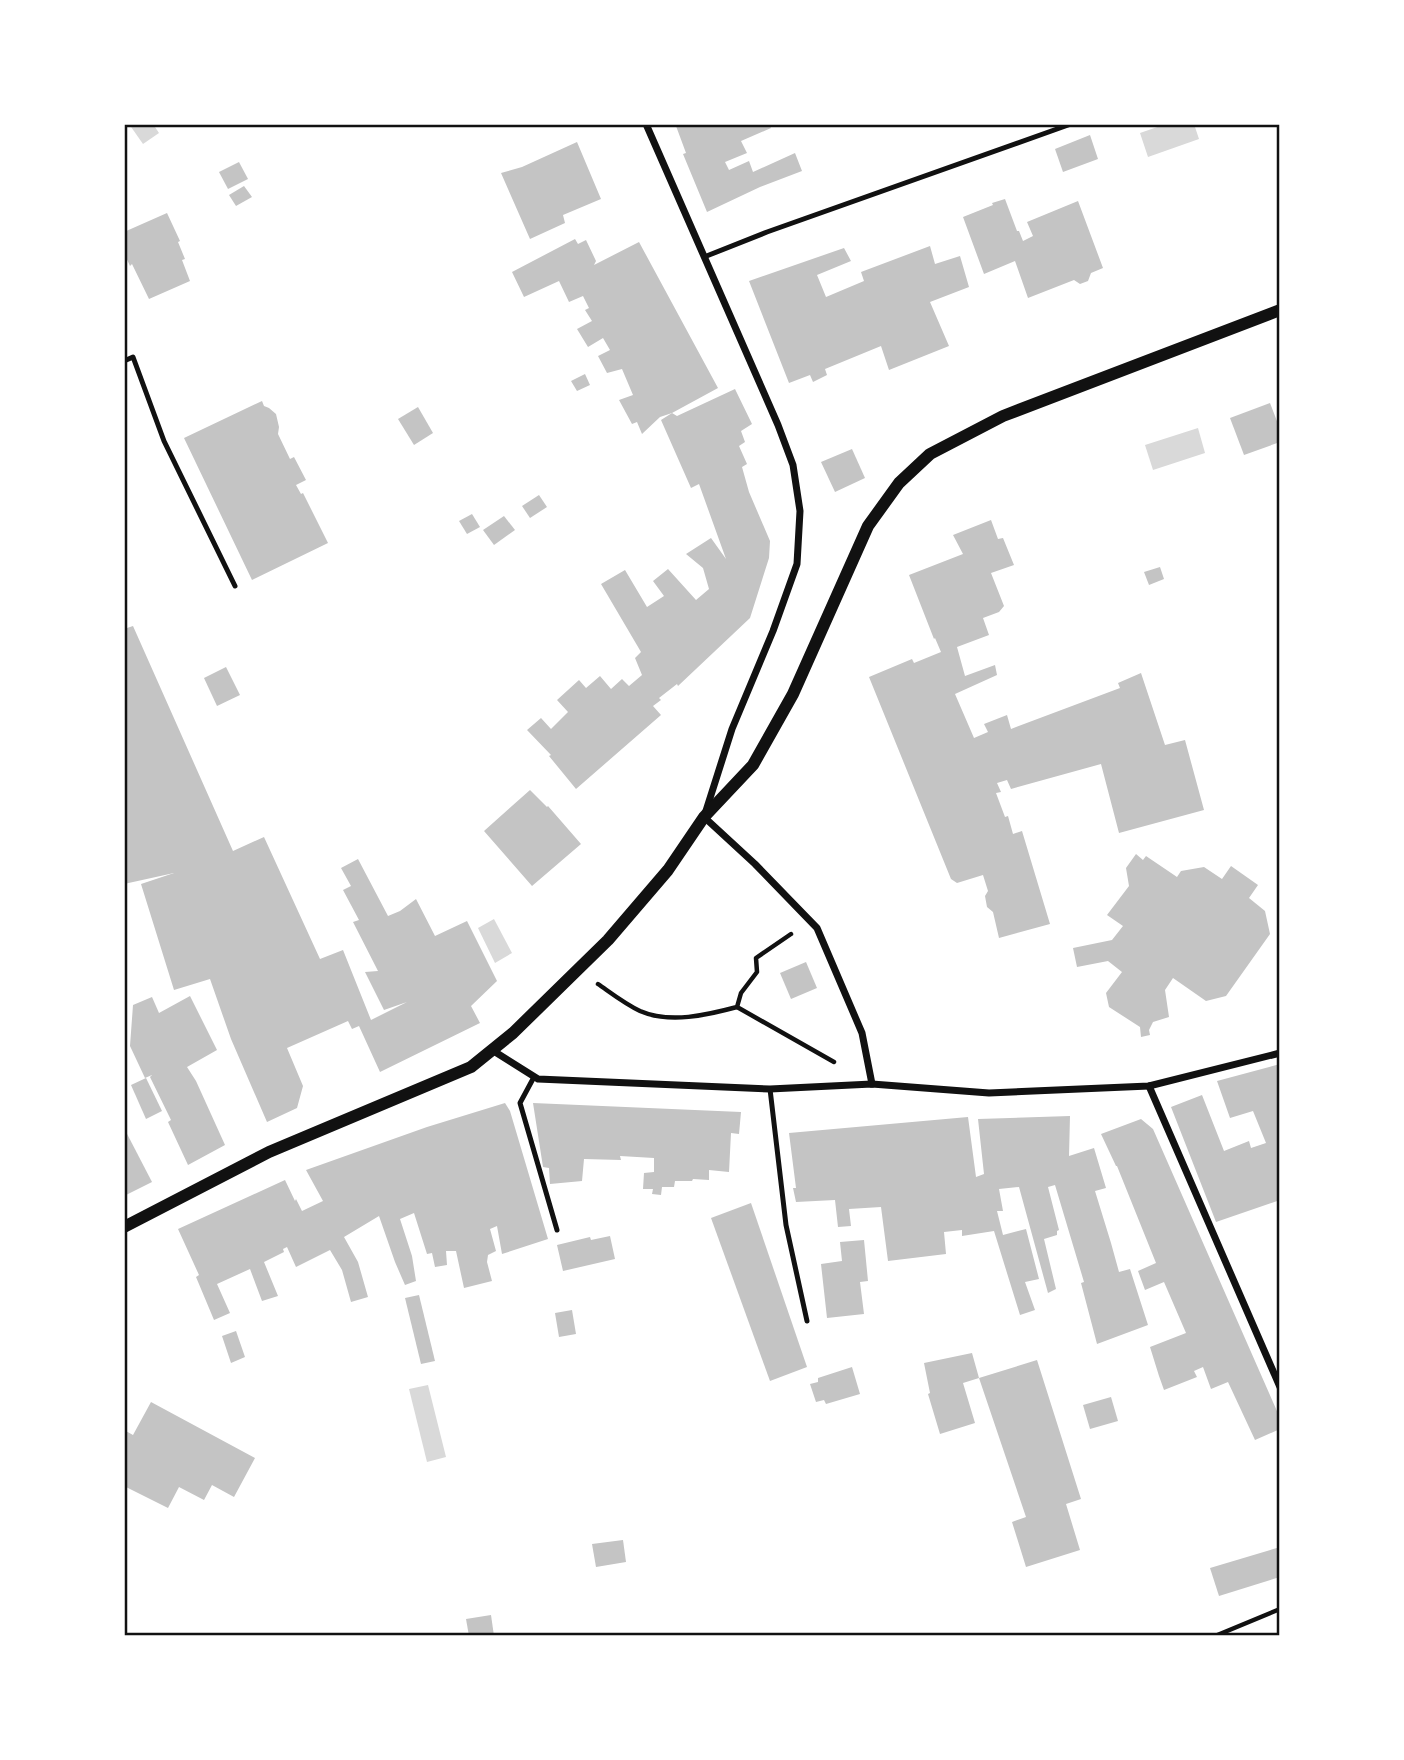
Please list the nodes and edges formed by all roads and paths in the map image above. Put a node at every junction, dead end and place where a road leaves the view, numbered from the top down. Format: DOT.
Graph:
graph roads {
  1 [pos="646,124"];
  2 [pos="1071,124"];
  3 [pos="704,257"];
  4 [pos="1280,310"];
  5 [pos="124,361"];
  6 [pos="235,586"];
  7 [pos="704,817"];
  8 [pos="817,928"];
  9 [pos="576,971"];
  10 [pos="737,1007"];
  11 [pos="492,1050"];
  12 [pos="1280,1053"];
  13 [pos="534,1077"];
  14 [pos="872,1084"];
  15 [pos="1149,1086"];
  16 [pos="770,1090"];
  17 [pos="124,1227"];
  18 [pos="557,1230"];
  19 [pos="807,1321"];
  20 [pos="1280,1387"];
  21 [pos="1280,1609"];
  22 [pos="1215,1636"];
  1 -- 3 [label="street"];
  2 -- 3 [label="lane"];
  3 -- 7 [label="street"];
  4 -- 7 [label="street"];
  5 -- 6 [label="lane"];
  7 -- 8 [label="street"];
  7 -- 9 [label="street"];
  8 -- 10 [label="path"];
  8 -- 14 [label="street"];
  9 -- 10 [label="path"];
  9 -- 11 [label="street"];
  10 -- 14 [label="path"];
  11 -- 13 [label="street"];
  11 -- 17 [label="street"];
  12 -- 15 [label="street"];
  13 -- 16 [label="street"];
  13 -- 18 [label="lane"];
  14 -- 15 [label="street"];
  14 -- 16 [label="street"];
  15 -- 20 [label="street"];
  16 -- 19 [label="lane"];
  21 -- 22 [label="path"];
}
